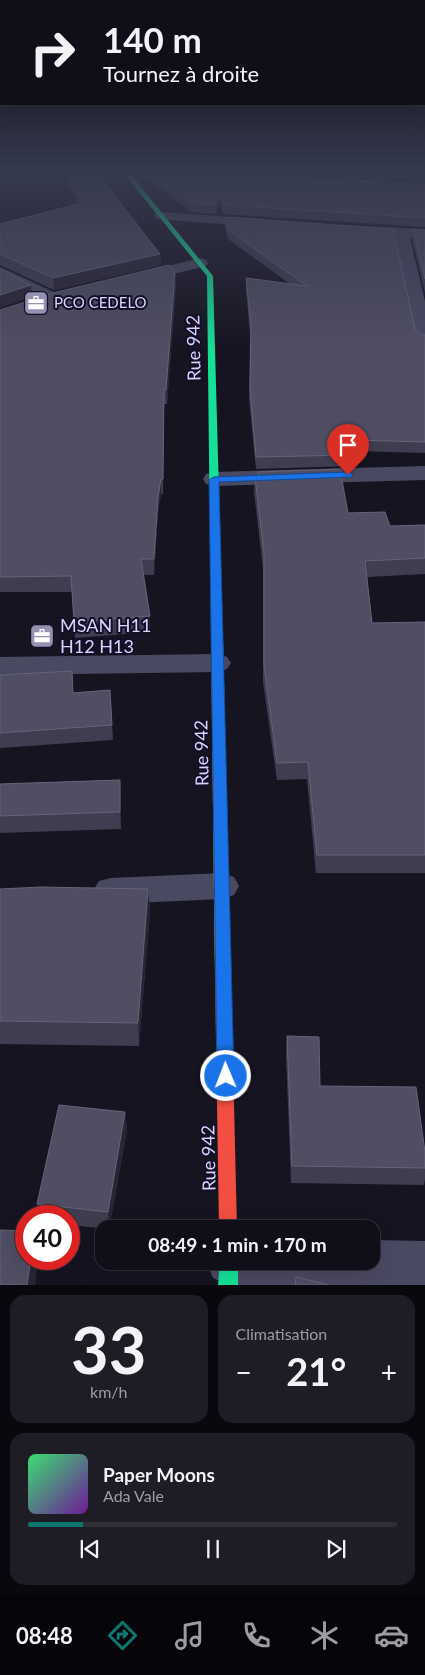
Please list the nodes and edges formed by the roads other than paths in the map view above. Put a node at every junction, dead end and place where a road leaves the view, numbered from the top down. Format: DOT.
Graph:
graph roads {
  1 [pos="174,231"];
  2 [pos="372,231"];
  3 [pos="401,233"];
  4 [pos="425,234"];
  5 [pos="200,263"];
  6 [pos="0,272"];
  7 [pos="117,283"];
  8 [pos="70,294"];
  9 [pos="52,298"];
  10 [pos="35,304"];
  11 [pos="425,339"];
  12 [pos="425,473"];
  13 [pos="214,480"];
  14 [pos="217,663"];
  15 [pos="0,666"];
  16 [pos="222,886"];
  17 [pos="77,892"];
  18 [pos="228,1220"];
  19 [pos="380,1263"];
  20 [pos="425,1264"];
  21 [pos="229,1270"];
  22 [pos="228,1285"];
  1 -- 5 [label="street"];
  2 -- 3 [label="street"];
  3 -- 4 [label="street"];
  3 -- 11 [label="street"];
  5 -- 7 [label="street"];
  5 -- 13 [label="street, Rue 942"];
  6 -- 9 [label="street"];
  8 -- 9 [label="street"];
  9 -- 10 [label="street"];
  12 -- 13 [label="street"];
  13 -- 14 [label="street, Rue 942"];
  14 -- 15 [label="street"];
  14 -- 16 [label="street, Rue 942"];
  16 -- 17 [label="street"];
  16 -- 18 [label="street, Rue 942"];
  19 -- 20 [label="street"];
  21 -- 22 [label="street"];
}
